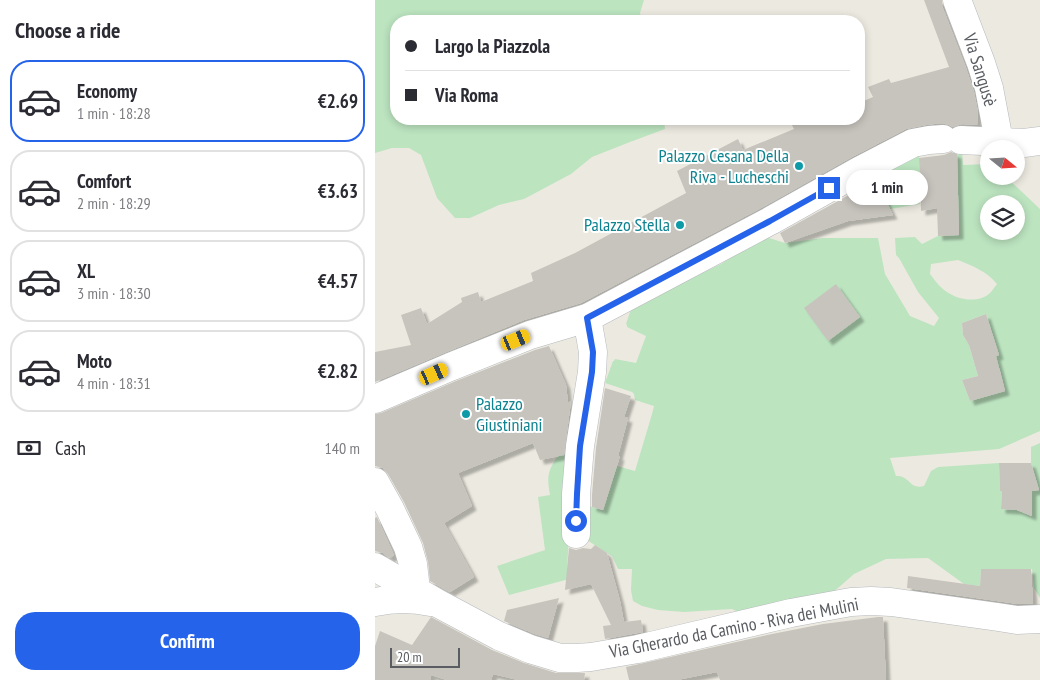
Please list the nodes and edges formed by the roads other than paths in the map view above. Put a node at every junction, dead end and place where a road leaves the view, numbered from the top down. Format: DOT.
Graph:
graph roads {
  1 [pos="957,0"];
  2 [pos="999,140"];
  3 [pos="980,141"];
  4 [pos="1040,141"];
  5 [pos="1025,142"];
  6 [pos="587,318"];
  7 [pos="375,399"];
  8 [pos="375,482"];
  9 [pos="576,534"];
  10 [pos="375,566"];
  11 [pos="411,587"];
  12 [pos="375,602"];
  13 [pos="439,604"];
  14 [pos="1040,619"];
  1 -- 2 [label="street, Via Sangusè"];
  3 -- 6 [label="street"];
  4 -- 5 [label="street"];
  6 -- 7 [label="street"];
  6 -- 9 [label="street"];
  8 -- 11 [label="street"];
  10 -- 11 [label="street"];
  11 -- 13 [label="street"];
  12 -- 13 [label="street"];
  13 -- 14 [label="street, Via Gherardo da Camino - Riva dei Mulini"];
}
